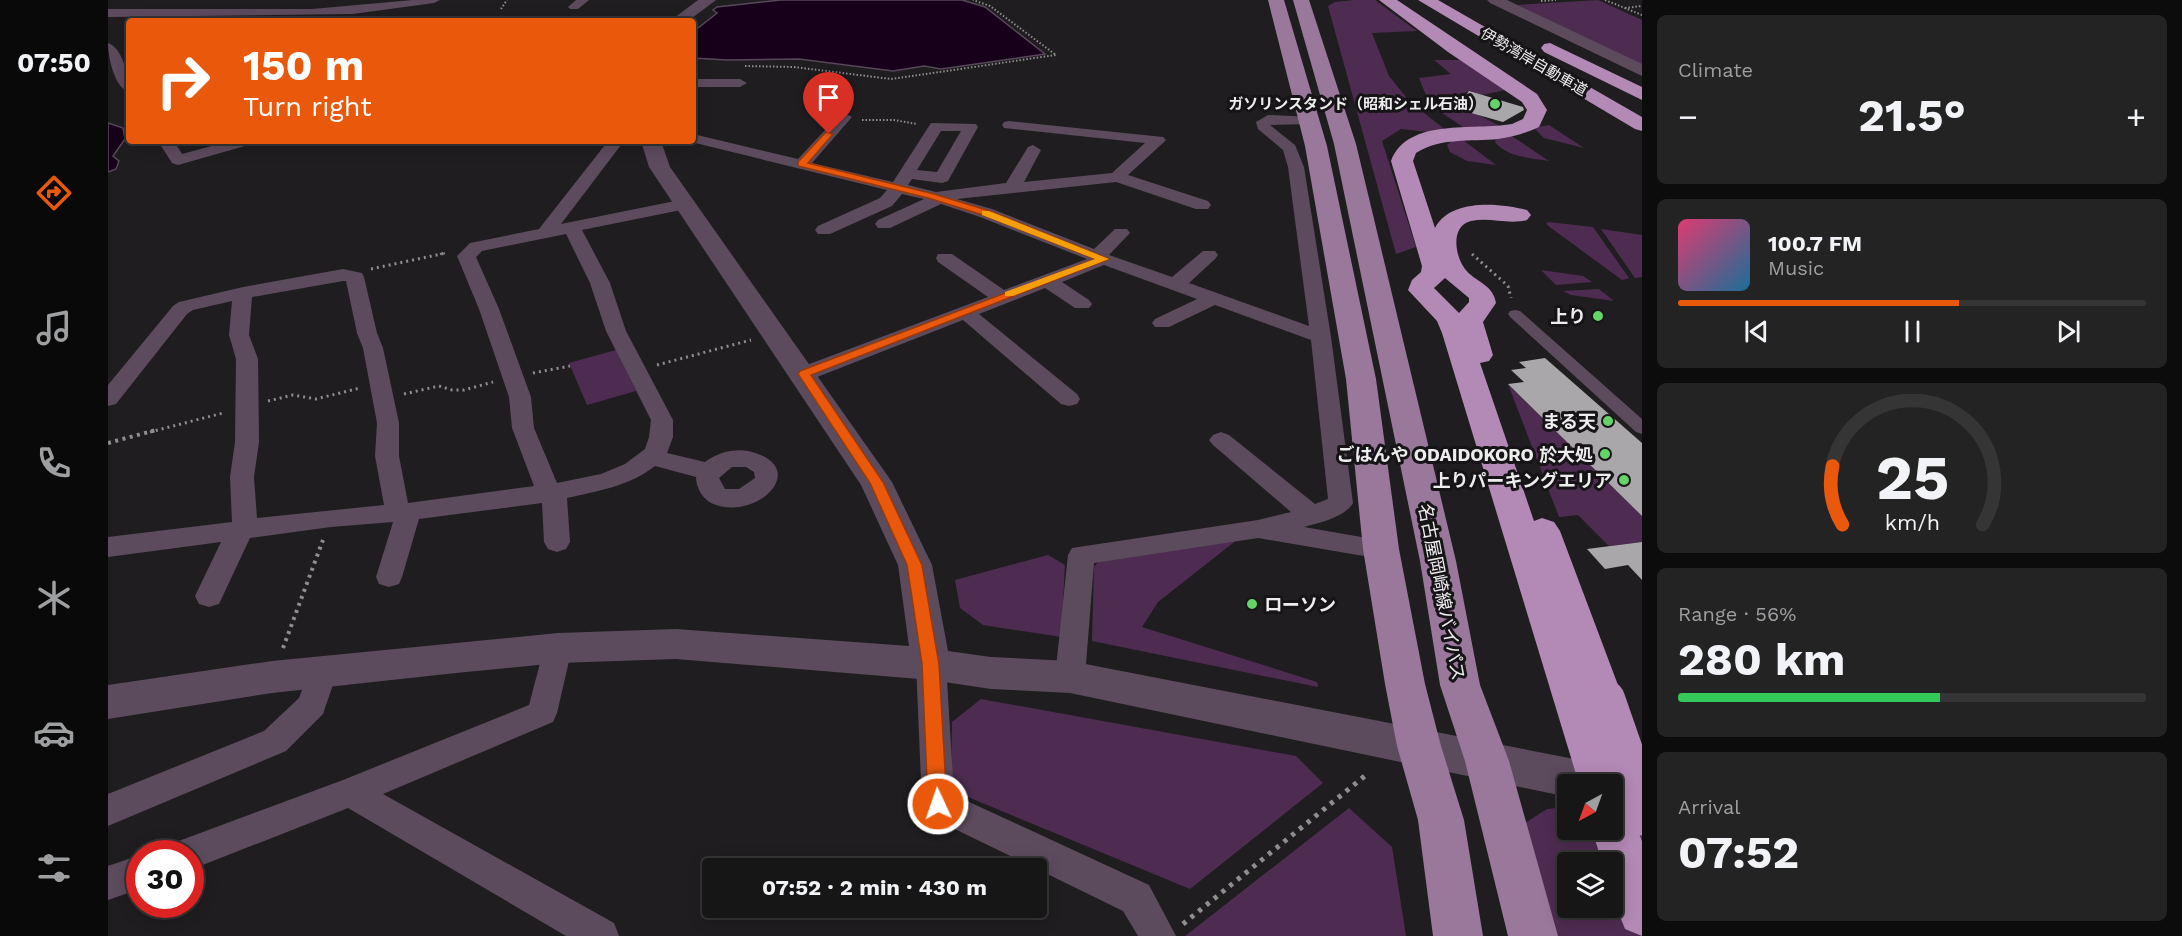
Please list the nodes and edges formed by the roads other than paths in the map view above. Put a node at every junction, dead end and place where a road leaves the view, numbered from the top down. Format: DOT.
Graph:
graph roads {
  1 [pos="293,0"];
  2 [pos="434,0"];
  3 [pos="708,0"];
  4 [pos="1276,0"];
  5 [pos="1301,0"];
  6 [pos="1387,0"];
  7 [pos="1426,0"];
  8 [pos="1457,0"];
  9 [pos="1495,0"];
  10 [pos="398,6"];
  11 [pos="1476,10"];
  12 [pos="283,12"];
  13 [pos="114,13"];
  14 [pos="203,16"];
  15 [pos="311,16"];
  16 [pos="396,18"];
  17 [pos="682,18"];
  18 [pos="1507,26"];
  19 [pos="109,39"];
  20 [pos="1538,42"];
  21 [pos="1642,70"];
  22 [pos="126,81"];
  23 [pos="696,82"];
  24 [pos="740,84"];
  25 [pos="1642,94"];
  26 [pos="1642,103"];
  27 [pos="844,118"];
  28 [pos="1309,120"];
  29 [pos="1642,124"];
  30 [pos="1009,125"];
  31 [pos="696,140"];
  32 [pos="168,144"];
  33 [pos="236,144"];
  34 [pos="614,144"];
  35 [pos="652,144"];
  36 [pos="1033,150"];
  37 [pos="801,164"];
  38 [pos="1117,177"];
  39 [pos="903,181"];
  40 [pos="1012,188"];
  41 [pos="935,197"];
  42 [pos="685,204"];
  43 [pos="1202,205"];
  44 [pos="1520,215"];
  45 [pos="884,224"];
  46 [pos="572,228"];
  47 [pos="824,230"];
  48 [pos="546,232"];
  49 [pos="1121,233"];
  50 [pos="1209,255"];
  51 [pos="1100,257"];
  52 [pos="945,258"];
  53 [pos="1046,280"];
  54 [pos="1176,284"];
  55 [pos="243,293"];
  56 [pos="1001,297"];
  57 [pos="1215,298"];
  58 [pos="1082,304"];
  59 [pos="964,311"];
  60 [pos="1515,314"];
  61 [pos="1162,323"];
  62 [pos="1321,337"];
  63 [pos="804,374"];
  64 [pos="108,399"];
  65 [pos="1069,399"];
  66 [pos="1642,428"];
  67 [pos="1221,440"];
  68 [pos="651,458"];
  69 [pos="710,471"];
  70 [pos="552,493"];
  71 [pos="404,512"];
  72 [pos="1312,516"];
  73 [pos="1258,529"];
  74 [pos="242,531"];
  75 [pos="557,542"];
  76 [pos="108,547"];
  77 [pos="1381,549"];
  78 [pos="389,577"];
  79 [pos="210,596"];
  80 [pos="558,648"];
  81 [pos="931,664"];
  82 [pos="323,670"];
  83 [pos="1070,677"];
  84 [pos="1587,698"];
  85 [pos="108,702"];
  86 [pos="1419,746"];
  87 [pos="1487,761"];
  88 [pos="1598,774"];
  89 [pos="1557,775"];
  90 [pos="1623,789"];
  91 [pos="350,792"];
  92 [pos="1642,793"];
  93 [pos="108,810"];
  94 [pos="1642,813"];
  95 [pos="1618,840"];
  96 [pos="204,848"];
  97 [pos="126,877"];
  98 [pos="108,884"];
  99 [pos="1642,912"];
  100 [pos="1168,932"];
  101 [pos="600,936"];
  102 [pos="1458,936"];
  103 [pos="1533,936"];
  1 -- 12 [label="street"];
  2 -- 10 [label="street"];
  3 -- 17 [label="street"];
  4 -- 28 [label="main road"];
  5 -- 87 [label="main road, 名古屋岡崎線バイパス"];
  6 -- 84 [label="highway"];
  7 -- 29 [label="highway, 伊勢湾岸自動車道"];
  8 -- 11 [label="highway, 伊勢湾岸自動車道"];
  9 -- 21 [label="street"];
  10 -- 15 [label="street"];
  10 -- 16 [label="street"];
  11 -- 18 [label="highway"];
  11 -- 26 [label="highway, 伊勢湾岸自動車道"];
  12 -- 14 [label="street"];
  12 -- 15 [label="street"];
  13 -- 14 [label="street"];
  13 -- 19 [label="street"];
  19 -- 22 [label="street"];
  20 -- 25 [label="highway"];
  23 -- 24 [label="street"];
  27 -- 37 [label="street"];
  28 -- 62 [label="street"];
  28 -- 77 [label="main road"];
  30 -- 38 [label="street"];
  31 -- 37 [label="street"];
  32 -- 33 [label="street"];
  34 -- 48 [label="street"];
  35 -- 42 [label="street"];
  36 -- 40 [label="street"];
  37 -- 39 [label="street"];
  38 -- 40 [label="street"];
  38 -- 43 [label="street"];
  39 -- 39 [label="street"];
  39 -- 41 [label="street"];
  39 -- 47 [label="street"];
  40 -- 41 [label="street"];
  41 -- 45 [label="street"];
  41 -- 51 [label="street"];
  42 -- 46 [label="street"];
  42 -- 63 [label="street"];
  44 -- 84 [label="highway"];
  46 -- 48 [label="street"];
  46 -- 68 [label="street"];
  48 -- 70 [label="street"];
  49 -- 51 [label="street"];
  50 -- 54 [label="street"];
  51 -- 53 [label="street"];
  51 -- 54 [label="street"];
  52 -- 56 [label="street"];
  53 -- 56 [label="street"];
  53 -- 58 [label="street"];
  54 -- 57 [label="street"];
  55 -- 64 [label="street"];
  55 -- 71 [label="street"];
  55 -- 74 [label="street"];
  56 -- 59 [label="street"];
  57 -- 61 [label="street"];
  57 -- 62 [label="street"];
  59 -- 63 [label="street"];
  59 -- 65 [label="street"];
  60 -- 66 [label="street"];
  62 -- 72 [label="street"];
  63 -- 81 [label="street"];
  67 -- 72 [label="street"];
  68 -- 69 [label="street"];
  68 -- 70 [label="street"];
  70 -- 71 [label="street"];
  70 -- 75 [label="street"];
  71 -- 74 [label="street"];
  71 -- 78 [label="street"];
  72 -- 73 [label="street"];
  73 -- 77 [label="street"];
  73 -- 83 [label="street"];
  74 -- 76 [label="street"];
  74 -- 79 [label="street"];
  77 -- 86 [label="main road"];
  80 -- 81 [label="street"];
  80 -- 82 [label="street"];
  80 -- 91 [label="street"];
  81 -- 83 [label="street"];
  81 -- 100 [label="street"];
  82 -- 85 [label="street"];
  82 -- 93 [label="street"];
  83 -- 86 [label="street"];
  84 -- 88 [label="highway"];
  84 -- 94 [label="highway, bridge"];
  86 -- 87 [label="street"];
  86 -- 102 [label="main road"];
  87 -- 89 [label="street"];
  87 -- 103 [label="main road, 名古屋岡崎線バイパス"];
  90 -- 92 [label="street"];
  91 -- 96 [label="street"];
  91 -- 101 [label="street"];
  95 -- 99 [label="highway"];
  97 -- 98 [label="street"];
}
